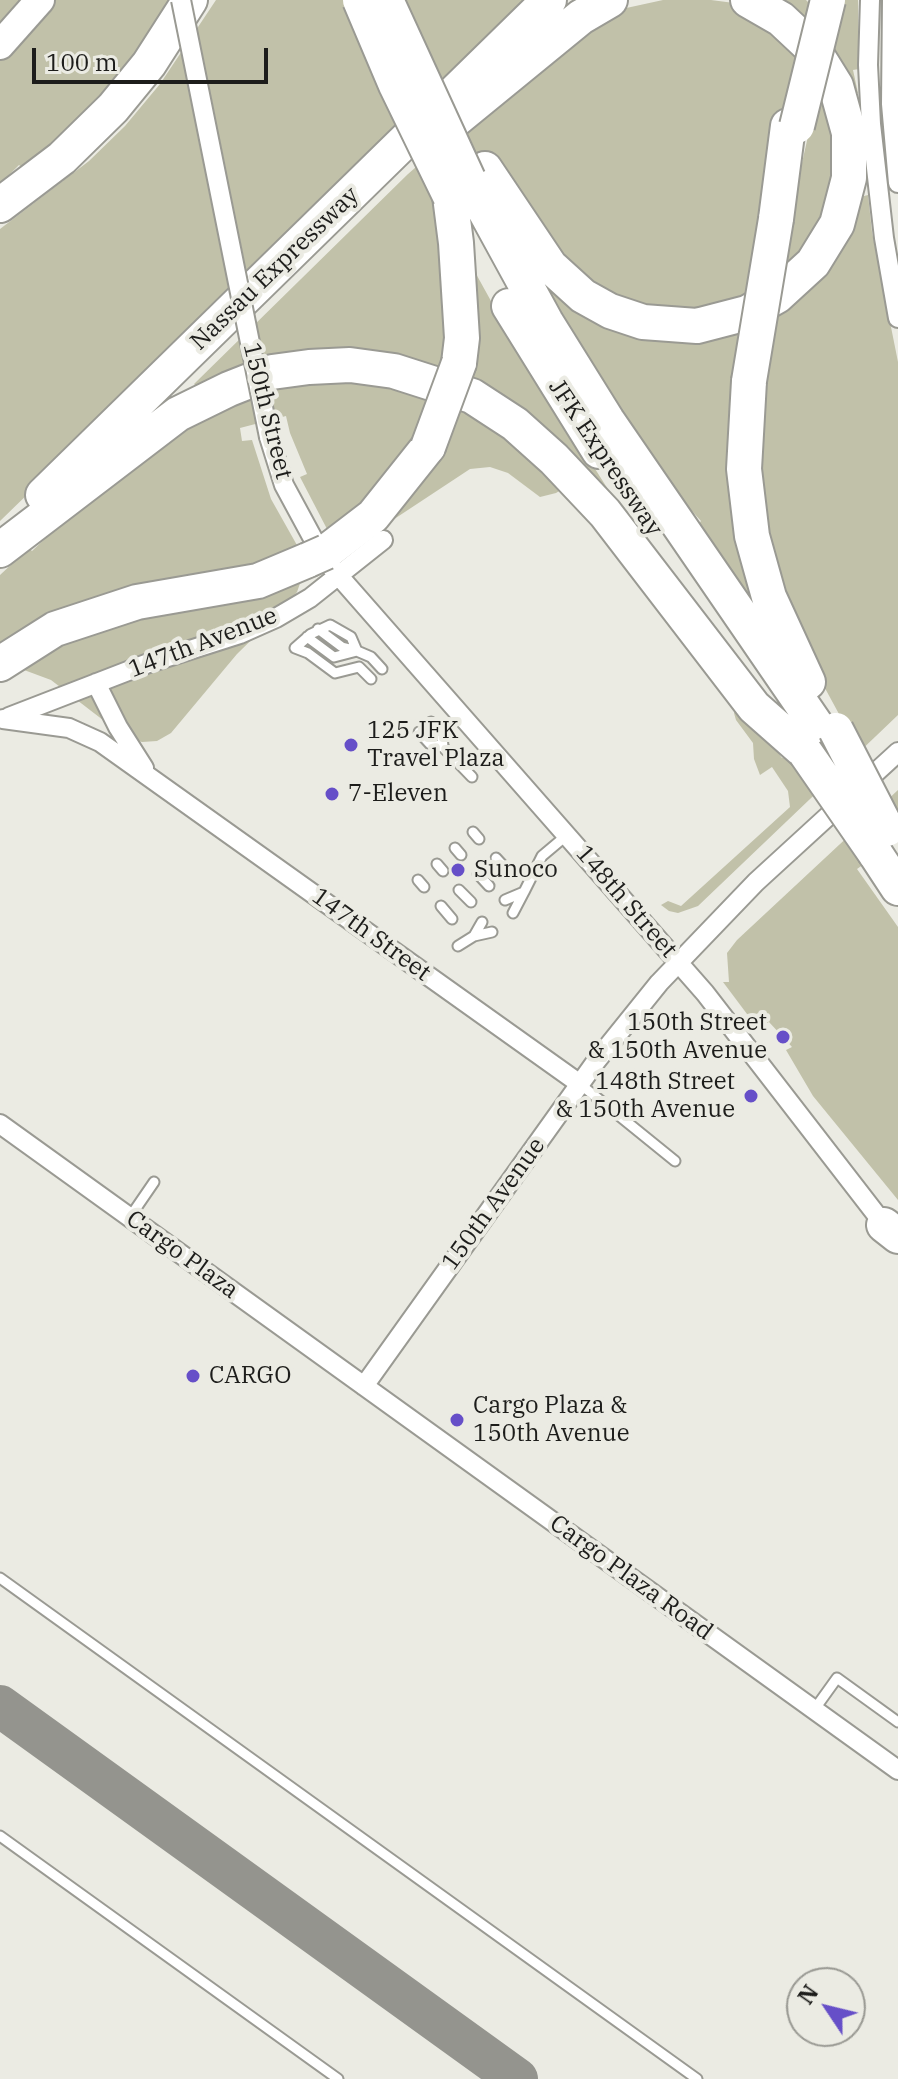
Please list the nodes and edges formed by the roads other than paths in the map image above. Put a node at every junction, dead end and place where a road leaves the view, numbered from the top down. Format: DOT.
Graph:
graph roads {
  1 [pos="40,0"];
  2 [pos="181,0"];
  3 [pos="190,0"];
  4 [pos="360,0"];
  5 [pos="386,0"];
  6 [pos="398,0"];
  7 [pos="549,0"];
  8 [pos="610,0"];
  9 [pos="748,0"];
  10 [pos="806,0"];
  11 [pos="828,0"];
  12 [pos="870,0"];
  13 [pos="892,0"];
  14 [pos="0,45"];
  15 [pos="792,126"];
  16 [pos="468,181"];
  17 [pos="898,183"];
  18 [pos="0,205"];
  19 [pos="898,318"];
  20 [pos="172,368"];
  21 [pos="0,537"];
  22 [pos="383,540"];
  23 [pos="0,550"];
  24 [pos="336,575"];
  25 [pos="307,637"];
  26 [pos="357,651"];
  27 [pos="0,664"];
  28 [pos="382,669"];
  29 [pos="371,679"];
  30 [pos="96,683"];
  31 [pos="2,720"];
  32 [pos="431,722"];
  33 [pos="419,732"];
  34 [pos="822,740"];
  35 [pos="443,747"];
  36 [pos="898,752"];
  37 [pos="149,775"];
  38 [pos="472,777"];
  39 [pos="567,835"];
  40 [pos="888,842"];
  41 [pos="496,858"];
  42 [pos="507,870"];
  43 [pos="478,874"];
  44 [pos="489,886"];
  45 [pos="898,888"];
  46 [pos="459,890"];
  47 [pos="524,892"];
  48 [pos="505,900"];
  49 [pos="471,902"];
  50 [pos="441,906"];
  51 [pos="513,913"];
  52 [pos="452,919"];
  53 [pos="482,922"];
  54 [pos="492,932"];
  55 [pos="474,936"];
  56 [pos="458,946"];
  57 [pos="679,962"];
  58 [pos="580,1084"];
  59 [pos="0,1124"];
  60 [pos="675,1161"];
  61 [pos="154,1182"];
  62 [pos="130,1217"];
  63 [pos="893,1235"];
  64 [pos="364,1386"];
  65 [pos="0,1578"];
  66 [pos="814,1710"];
  67 [pos="898,1722"];
  68 [pos="898,1770"];
  69 [pos="0,1836"];
  70 [pos="338,2079"];
  71 [pos="697,2079"];
  1 -- 14 [label="main road"];
  2 -- 24 [label="street, 150th Street, bridge"];
  3 -- 18 [label="highway"];
  4 -- 16 [label="highway, JFK Expressway, bridge"];
  5 -- 16 [label="highway, JFK Expressway, bridge"];
  6 -- 16 [label="highway"];
  7 -- 20 [label="highway, Nassau Expressway"];
  8 -- 20 [label="highway"];
  9 -- 16 [label="highway"];
  10 -- 15 [label="highway"];
  11 -- 15 [label="highway, bridge"];
  12 -- 19 [label="street"];
  13 -- 17 [label="street"];
  15 -- 34 [label="highway, bridge"];
  16 -- 27 [label="highway, bridge"];
  16 -- 34 [label="highway, JFK Expressway"];
  20 -- 21 [label="highway, Nassau Expressway"];
  22 -- 24 [label="street, 147th Avenue"];
  23 -- 34 [label="highway"];
  24 -- 30 [label="street, 147th Avenue"];
  24 -- 39 [label="street, 148th Street"];
  25 -- 26 [label="lane"];
  25 -- 26 [label="lane"];
  25 -- 29 [label="lane"];
  26 -- 28 [label="lane"];
  30 -- 31 [label="street, 147th Avenue"];
  30 -- 37 [label="street, 147th Street"];
  31 -- 37 [label="street"];
  32 -- 35 [label="lane"];
  33 -- 35 [label="lane"];
  34 -- 40 [label="highway, bridge"];
  35 -- 38 [label="lane"];
  36 -- 57 [label="street, 150th Avenue"];
  37 -- 58 [label="street, 147th Street"];
  39 -- 47 [label="lane"];
  39 -- 57 [label="street, 148th Street"];
  40 -- 45 [label="highway"];
  41 -- 42 [label="lane"];
  43 -- 44 [label="lane"];
  46 -- 49 [label="lane"];
  47 -- 48 [label="lane"];
  47 -- 51 [label="lane"];
  50 -- 52 [label="lane"];
  53 -- 55 [label="lane"];
  54 -- 55 [label="lane"];
  55 -- 56 [label="lane"];
  57 -- 58 [label="street, 150th Avenue"];
  57 -- 63 [label="street, 148th Street"];
  58 -- 60 [label="lane, 147th Street"];
  58 -- 64 [label="street, 150th Avenue"];
  59 -- 62 [label="street, Cargo Plaza"];
  61 -- 62 [label="lane"];
  62 -- 64 [label="street, Cargo Plaza"];
  64 -- 66 [label="street, Cargo Plaza Road"];
  65 -- 71 [label="lane"];
  66 -- 67 [label="lane"];
  66 -- 68 [label="street, Cargo Plaza Road"];
  69 -- 70 [label="lane"];
}
